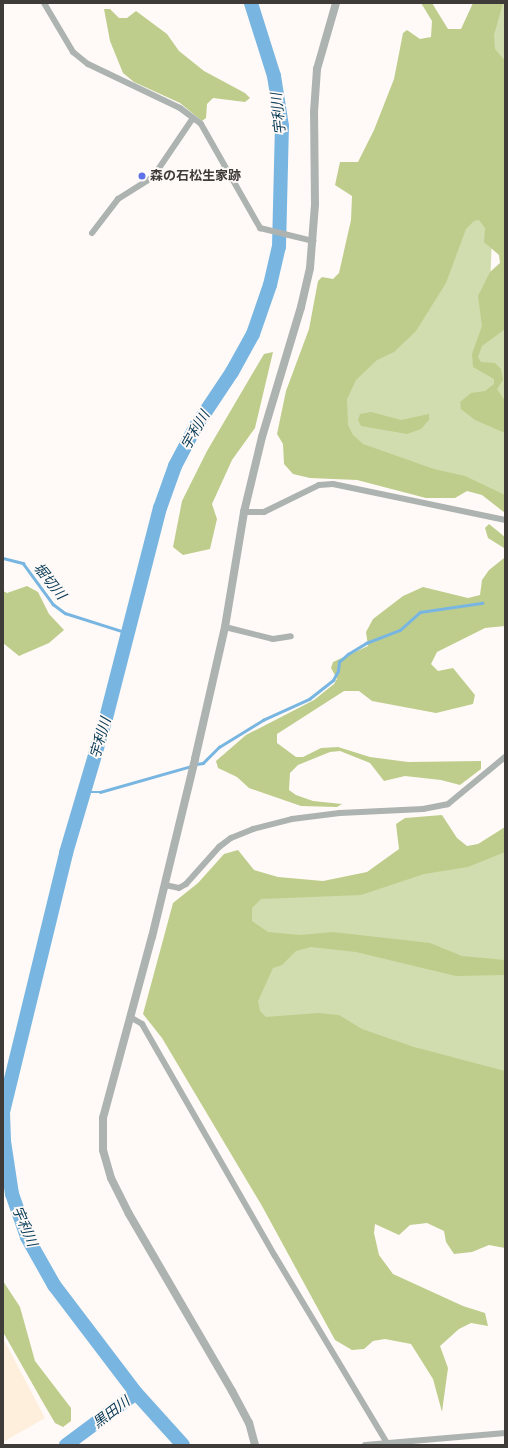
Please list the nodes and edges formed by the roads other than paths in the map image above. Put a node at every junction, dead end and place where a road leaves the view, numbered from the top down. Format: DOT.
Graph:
graph roads {
  1 [pos="44,3"];
  2 [pos="336,3"];
  3 [pos="193,118"];
  4 [pos="92,233"];
  5 [pos="313,241"];
  6 [pos="244,512"];
  7 [pos="505,520"];
  8 [pos="225,627"];
  9 [pos="291,636"];
  10 [pos="505,757"];
  11 [pos="165,886"];
  12 [pos="130,1017"];
  13 [pos="505,1433"];
  14 [pos="387,1443"];
  15 [pos="256,1445"];
  16 [pos="365,1445"];
  1 -- 3 [label="street"];
  2 -- 5 [label="street"];
  3 -- 4 [label="street"];
  3 -- 5 [label="street"];
  5 -- 6 [label="street"];
  6 -- 7 [label="street"];
  6 -- 8 [label="street"];
  8 -- 9 [label="street"];
  8 -- 11 [label="street"];
  10 -- 11 [label="street"];
  11 -- 12 [label="street"];
  12 -- 14 [label="street"];
  12 -- 15 [label="street"];
  13 -- 14 [label="street"];
  14 -- 16 [label="street"];
}
